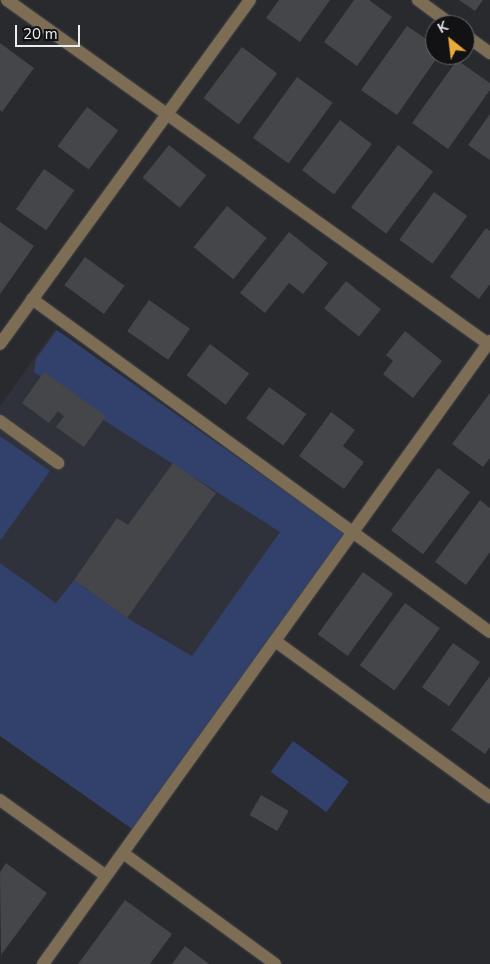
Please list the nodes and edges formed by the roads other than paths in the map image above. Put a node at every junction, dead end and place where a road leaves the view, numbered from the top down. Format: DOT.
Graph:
graph roads {
  1 [pos="7,0"];
  2 [pos="250,0"];
  3 [pos="418,0"];
  4 [pos="438,15"];
  5 [pos="475,42"];
  6 [pos="490,53"];
  7 [pos="167,114"];
  8 [pos="32,299"];
  9 [pos="489,343"];
  10 [pos="0,344"];
  11 [pos="0,421"];
  12 [pos="58,463"];
  13 [pos="353,533"];
  14 [pos="490,632"];
  15 [pos="275,641"];
  16 [pos="490,797"];
  17 [pos="0,800"];
  18 [pos="123,853"];
  19 [pos="106,876"];
  20 [pos="43,964"];
  21 [pos="275,964"];
  1 -- 7 [label="street"];
  2 -- 7 [label="street"];
  3 -- 4 [label="street"];
  5 -- 6 [label="street"];
  7 -- 8 [label="street"];
  7 -- 9 [label="street"];
  8 -- 10 [label="street"];
  8 -- 13 [label="street"];
  9 -- 13 [label="street"];
  11 -- 12 [label="street"];
  13 -- 14 [label="street"];
  13 -- 15 [label="street"];
  15 -- 16 [label="street"];
  15 -- 18 [label="street"];
  17 -- 19 [label="street"];
  18 -- 19 [label="street"];
  18 -- 21 [label="street"];
  19 -- 20 [label="street"];
}
